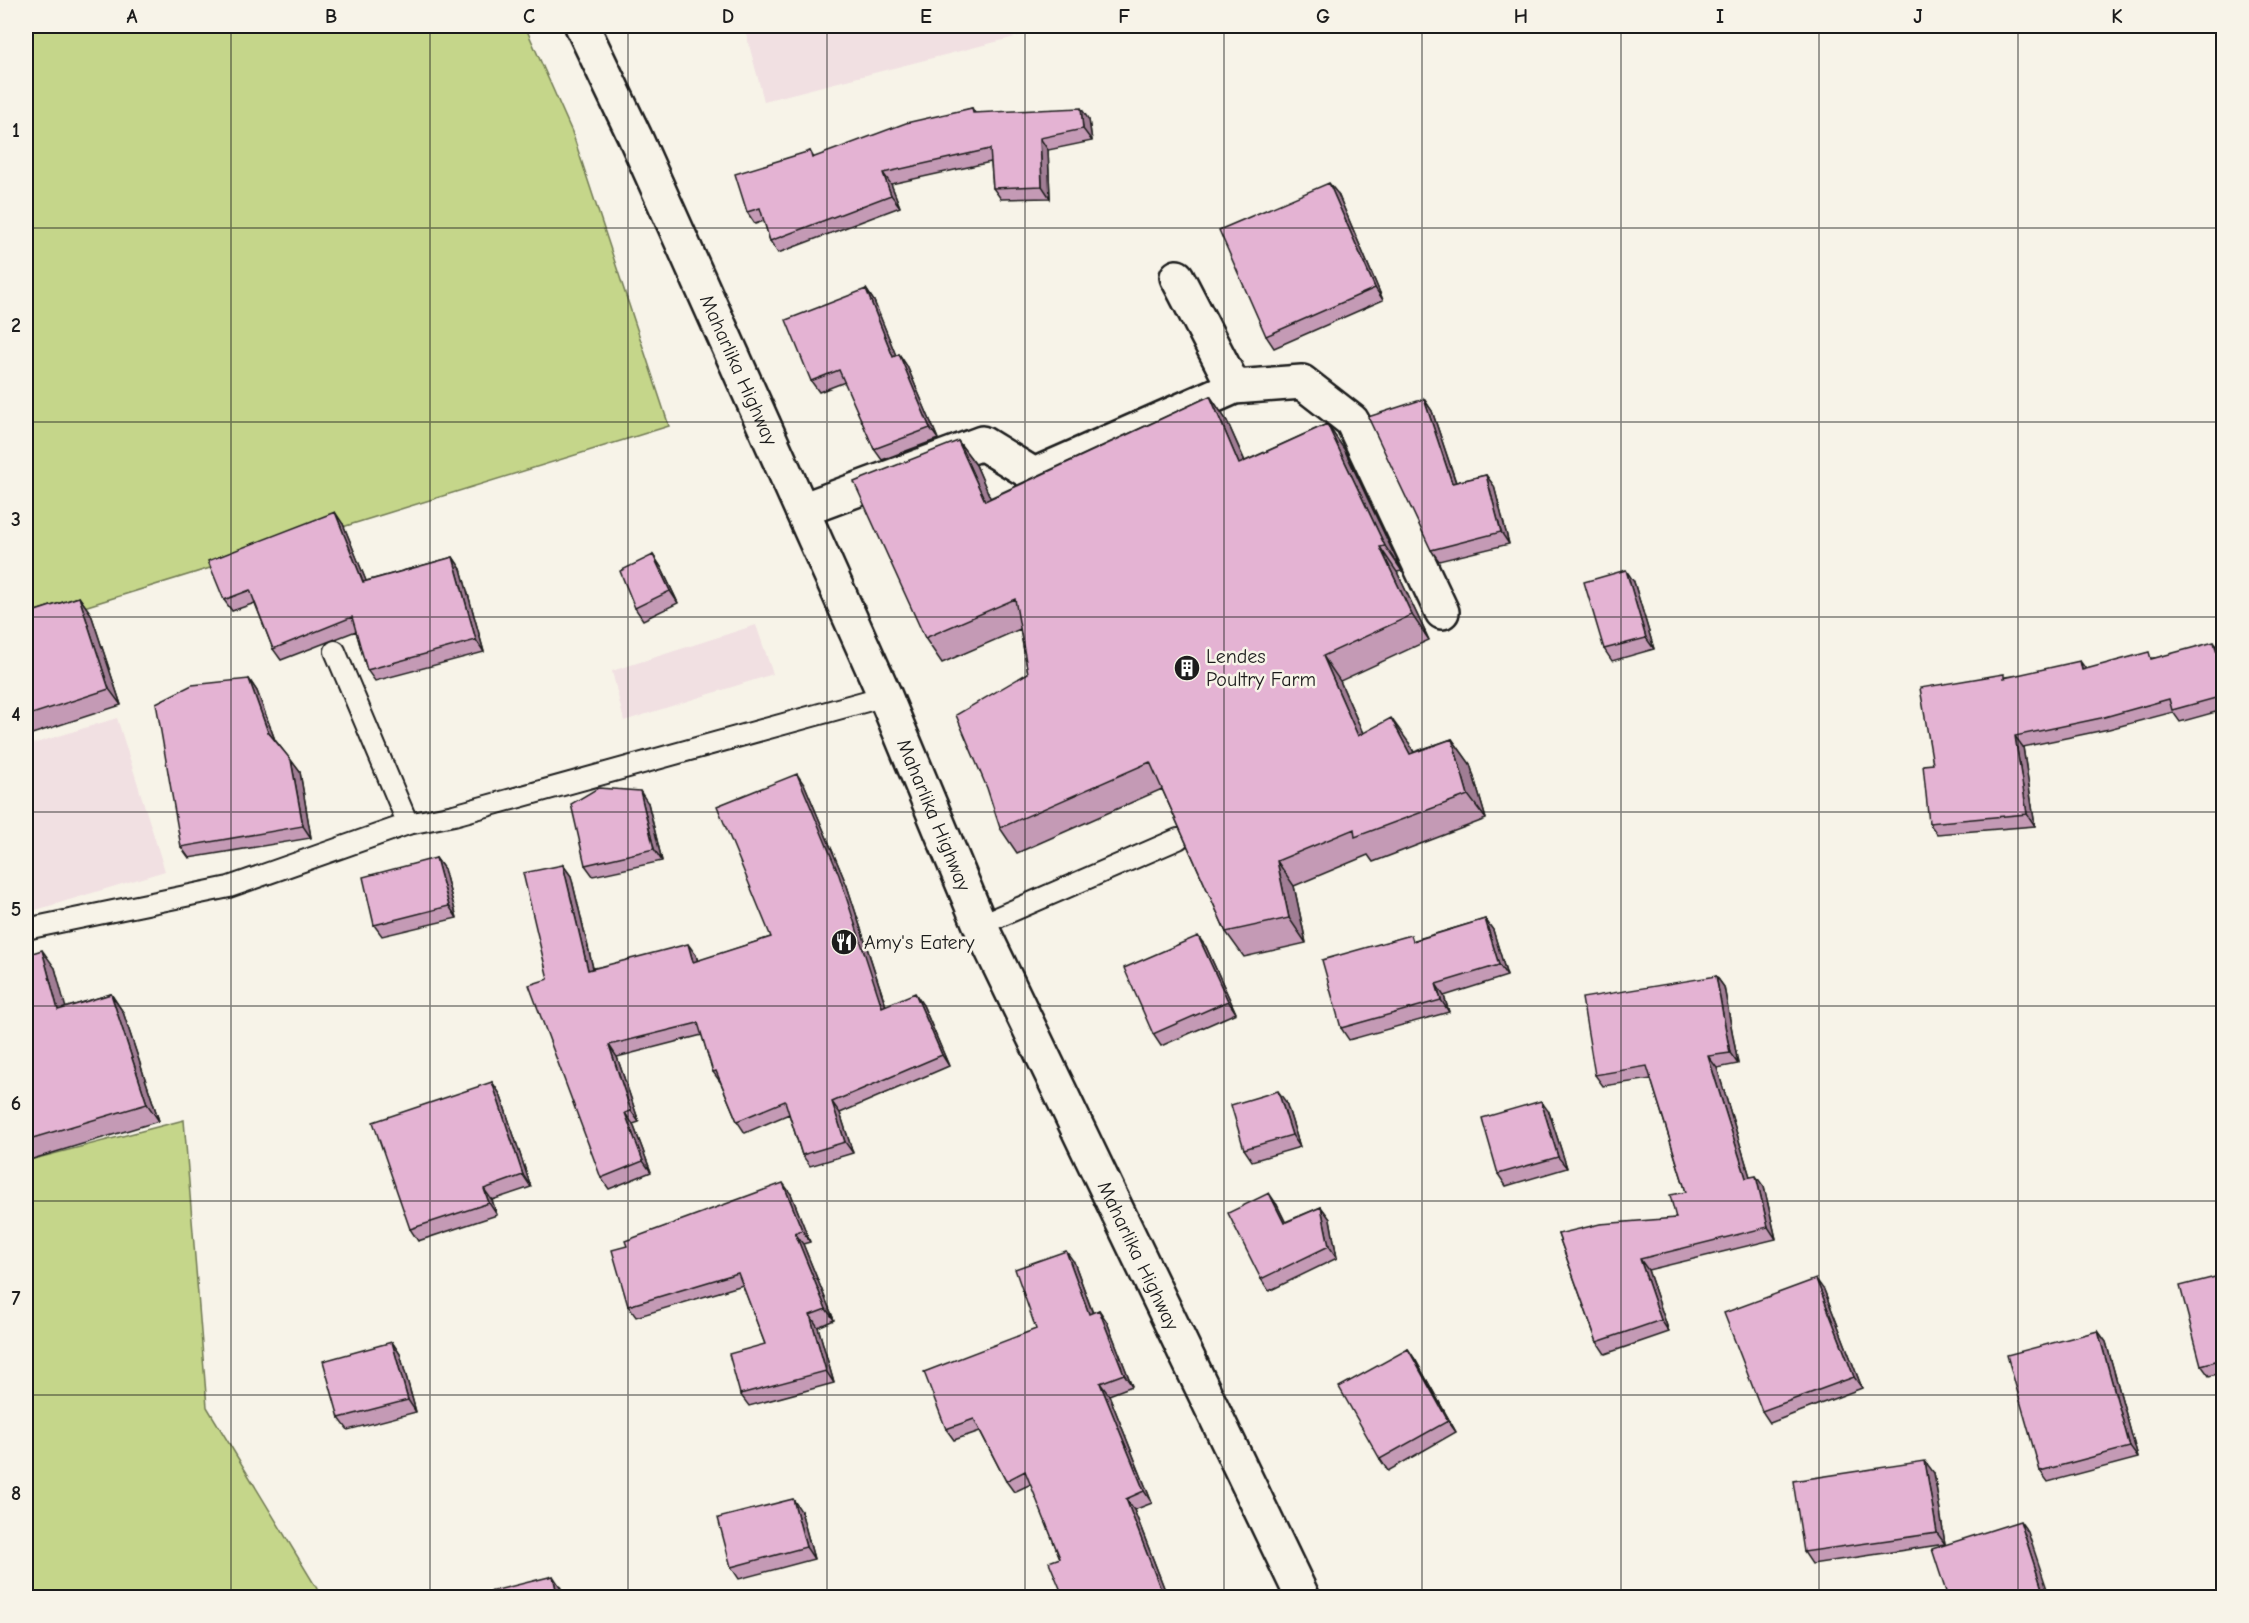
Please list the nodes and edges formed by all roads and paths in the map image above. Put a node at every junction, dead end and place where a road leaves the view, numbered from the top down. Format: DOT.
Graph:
graph roads {
  1 [pos="582,26"];
  2 [pos="1177,277"];
  3 [pos="1234,387"];
  4 [pos="802,510"];
  5 [pos="1442,612"];
  6 [pos="335,651"];
  7 [pos="885,696"];
  8 [pos="408,824"];
  9 [pos="1178,839"];
  10 [pos="980,925"];
  11 [pos="26,929"];
  12 [pos="1303,1598"];
  1 -- 4 [label="main road, Maharlika Highway"];
  2 -- 3 [label="main road"];
  3 -- 4 [label="main road"];
  3 -- 5 [label="main road"];
  4 -- 7 [label="main road, Maharlika Highway"];
  6 -- 8 [label="lane"];
  7 -- 8 [label="lane"];
  7 -- 10 [label="main road, Maharlika Highway"];
  8 -- 11 [label="lane"];
  9 -- 10 [label="lane"];
  10 -- 12 [label="main road, Maharlika Highway"];
}
